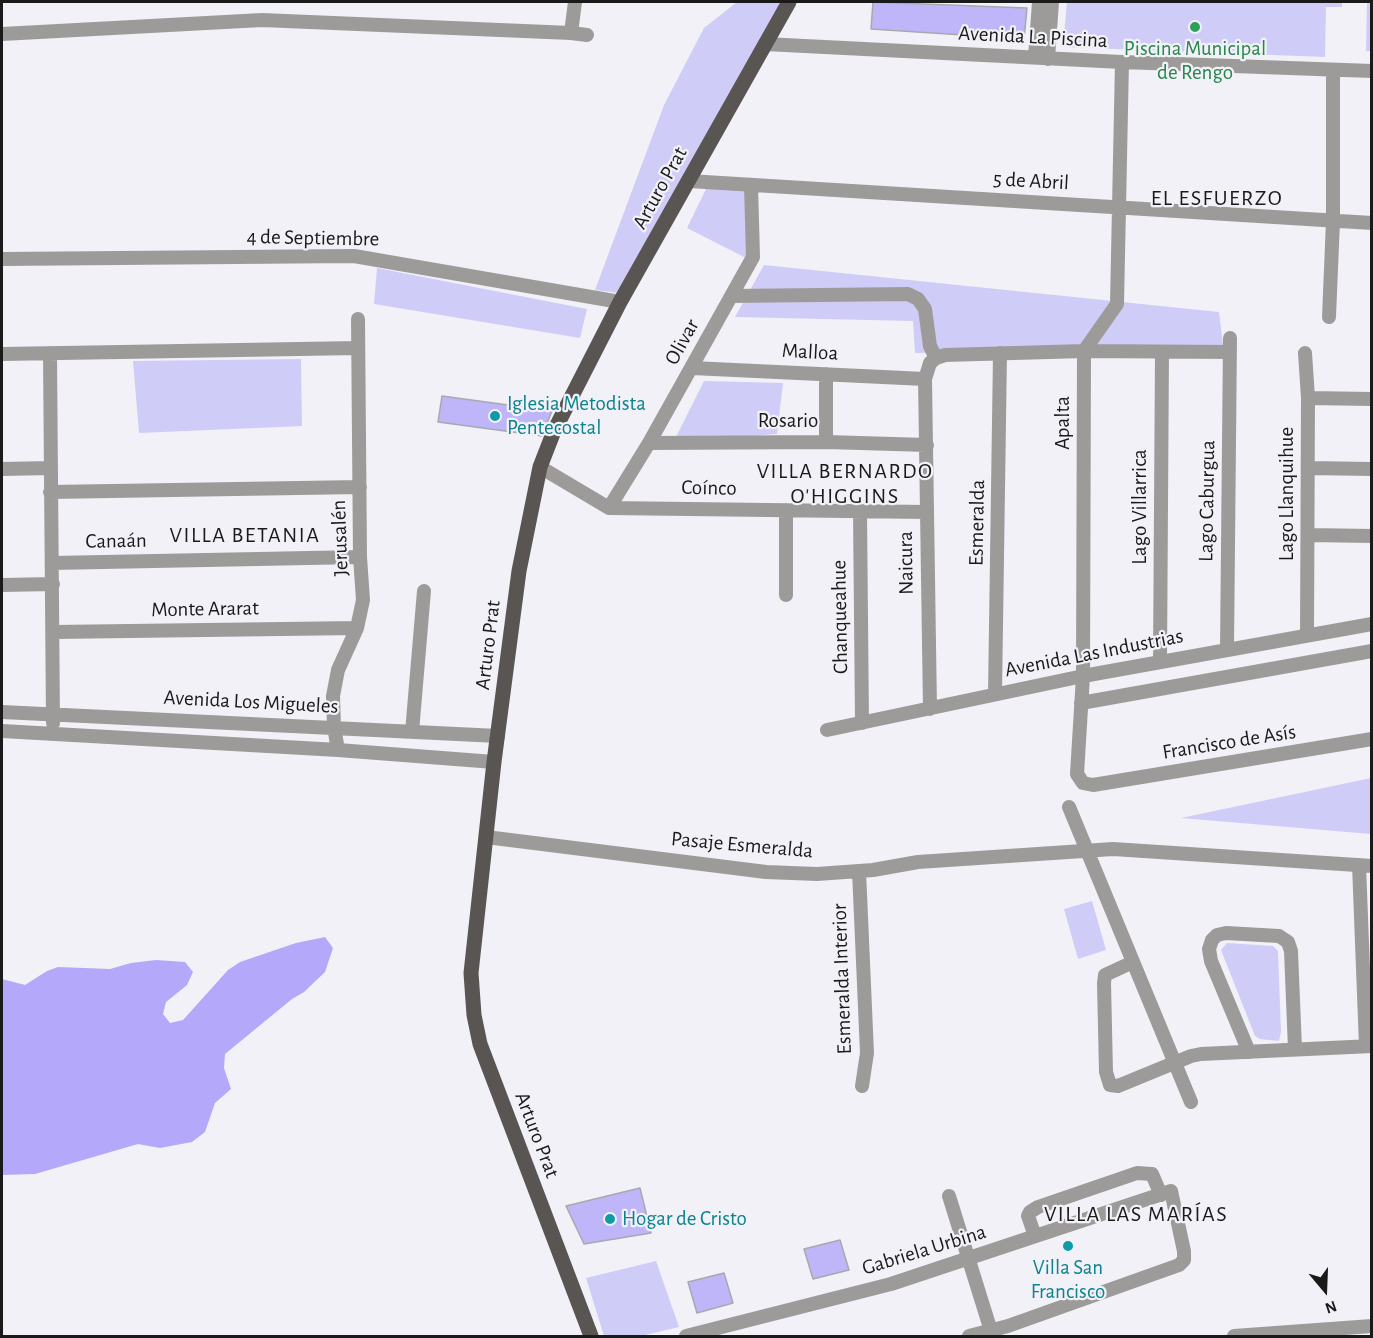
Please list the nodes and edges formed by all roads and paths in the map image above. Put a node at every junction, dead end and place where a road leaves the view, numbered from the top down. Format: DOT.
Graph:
graph roads {
  1 [pos="575,2"];
  2 [pos="789,2"];
  3 [pos="1039,2"];
  4 [pos="1052,2"];
  5 [pos="571,33"];
  6 [pos="2,34"];
  7 [pos="587,35"];
  8 [pos="765,44"];
  9 [pos="1041,58"];
  10 [pos="1122,62"];
  11 [pos="1333,70"];
  12 [pos="1371,72"];
  13 [pos="689,181"];
  14 [pos="751,185"];
  15 [pos="1119,207"];
  16 [pos="1333,221"];
  17 [pos="1371,223"];
  18 [pos="2,260"];
  19 [pos="732,296"];
  20 [pos="620,302"];
  21 [pos="1329,317"];
  22 [pos="358,319"];
  23 [pos="358,348"];
  24 [pos="1084,351"];
  25 [pos="1162,352"];
  26 [pos="1305,352"];
  27 [pos="50,353"];
  28 [pos="1000,353"];
  29 [pos="2,354"];
  30 [pos="940,356"];
  31 [pos="692,368"];
  32 [pos="826,374"];
  33 [pos="925,379"];
  34 [pos="1308,398"];
  35 [pos="1371,399"];
  36 [pos="826,442"];
  37 [pos="649,443"];
  38 [pos="927,445"];
  39 [pos="540,466"];
  40 [pos="50,468"];
  41 [pos="1308,468"];
  42 [pos="2,469"];
  43 [pos="1371,469"];
  44 [pos="360,487"];
  45 [pos="51,492"];
  46 [pos="609,508"];
  47 [pos="786,510"];
  48 [pos="860,511"];
  49 [pos="926,512"];
  50 [pos="1308,535"];
  51 [pos="1371,536"];
  52 [pos="360,557"];
  53 [pos="52,563"];
  54 [pos="53,584"];
  55 [pos="2,585"];
  56 [pos="423,591"];
  57 [pos="786,595"];
  58 [pos="1371,624"];
  59 [pos="357,628"];
  60 [pos="53,632"];
  61 [pos="1307,635"];
  62 [pos="1227,650"];
  63 [pos="1371,651"];
  64 [pos="1160,662"];
  65 [pos="1083,676"];
  66 [pos="995,694"];
  67 [pos="1081,703"];
  68 [pos="930,709"];
  69 [pos="2,712"];
  70 [pos="53,714"];
  71 [pos="862,723"];
  72 [pos="334,727"];
  73 [pos="826,730"];
  74 [pos="2,731"];
  75 [pos="412,732"];
  76 [pos="53,734"];
  77 [pos="498,736"];
  78 [pos="1371,740"];
  79 [pos="338,750"];
  80 [pos="494,762"];
  81 [pos="1093,785"];
  82 [pos="1069,807"];
  83 [pos="486,837"];
  84 [pos="1088,851"];
  85 [pos="1365,866"];
  86 [pos="859,871"];
  87 [pos="1133,962"];
  88 [pos="1369,1046"];
  89 [pos="1295,1049"];
  90 [pos="1249,1052"];
  91 [pos="1175,1063"];
  92 [pos="862,1086"];
  93 [pos="1191,1102"];
  94 [pos="1166,1193"];
  95 [pos="949,1196"];
  96 [pos="1035,1236"];
  97 [pos="969,1258"];
  98 [pos="1371,1326"];
  99 [pos="991,1331"];
  100 [pos="722,1332"];
  101 [pos="1308,1333"];
  102 [pos="591,1336"];
  103 [pos="686,1336"];
  104 [pos="969,1336"];
  105 [pos="1234,1336"];
  1 -- 5 [label="street"];
  2 -- 8 [label="main road, Arturo Prat"];
  3 -- 9 [label="street"];
  4 -- 9 [label="street"];
  5 -- 6 [label="street"];
  5 -- 7 [label="street"];
  8 -- 9 [label="street, Avenida La Piscina"];
  8 -- 13 [label="main road, Arturo Prat"];
  9 -- 10 [label="street, Avenida La Piscina"];
  10 -- 11 [label="street, Avenida La Piscina"];
  10 -- 15 [label="street"];
  11 -- 12 [label="street, Avenida La Piscina"];
  11 -- 16 [label="street"];
  13 -- 14 [label="street, 5 de Abril"];
  13 -- 20 [label="main road, Arturo Prat"];
  14 -- 15 [label="street, 5 de Abril"];
  14 -- 19 [label="street, Olivar"];
  15 -- 16 [label="street, 5 de Abril"];
  15 -- 24 [label="street"];
  16 -- 17 [label="street, 5 de Abril"];
  16 -- 21 [label="street"];
  18 -- 20 [label="street, 4 de Septiembre"];
  19 -- 30 [label="street"];
  19 -- 31 [label="street, Olivar"];
  20 -- 39 [label="main road, Arturo Prat"];
  22 -- 23 [label="street, Jerusalén"];
  23 -- 27 [label="street"];
  23 -- 44 [label="street, Jerusalén"];
  24 -- 25 [label="street, Lago Caburgua"];
  24 -- 28 [label="street"];
  24 -- 65 [label="street, Apalta"];
  25 -- 62 [label="street, Lago Caburgua"];
  25 -- 64 [label="street, Lago Villarrica"];
  26 -- 34 [label="street, Lago Llanquihue"];
  27 -- 29 [label="street"];
  27 -- 40 [label="street"];
  28 -- 30 [label="street"];
  28 -- 66 [label="street, Esmeralda"];
  30 -- 33 [label="street, Naicura"];
  31 -- 32 [label="street, Malloa"];
  31 -- 37 [label="street, Olivar"];
  32 -- 33 [label="street, Malloa"];
  32 -- 36 [label="street"];
  33 -- 38 [label="street, Naicura"];
  34 -- 35 [label="street"];
  34 -- 41 [label="street, Lago Llanquihue"];
  36 -- 37 [label="street, Rosario"];
  36 -- 38 [label="street, Rosario"];
  37 -- 46 [label="street, Olivar"];
  38 -- 49 [label="street, Naicura"];
  39 -- 46 [label="street"];
  39 -- 77 [label="main road, Arturo Prat"];
  40 -- 42 [label="street"];
  40 -- 45 [label="street"];
  41 -- 43 [label="street"];
  41 -- 50 [label="street, Lago Llanquihue"];
  44 -- 45 [label="street"];
  44 -- 52 [label="street, Jerusalén"];
  45 -- 53 [label="street"];
  46 -- 47 [label="street, Coínco"];
  47 -- 48 [label="street, Coínco"];
  47 -- 57 [label="street"];
  48 -- 49 [label="street, Coínco"];
  48 -- 71 [label="street, Chanqueahue"];
  49 -- 68 [label="street, Naicura"];
  50 -- 51 [label="street"];
  50 -- 61 [label="street, Lago Llanquihue"];
  52 -- 53 [label="street, Canaán"];
  52 -- 59 [label="street, Jerusalén"];
  53 -- 54 [label="street"];
  54 -- 55 [label="street"];
  54 -- 60 [label="street"];
  56 -- 75 [label="street"];
  58 -- 61 [label="street, Avenida Las Industrias"];
  59 -- 60 [label="street, Monte Ararat"];
  59 -- 72 [label="street, Jerusalén"];
  60 -- 70 [label="street"];
  61 -- 62 [label="street, Avenida Las Industrias"];
  62 -- 64 [label="street, Avenida Las Industrias"];
  63 -- 67 [label="street"];
  64 -- 65 [label="street, Avenida Las Industrias"];
  65 -- 66 [label="street, Avenida Las Industrias"];
  65 -- 67 [label="street, Apalta"];
  66 -- 68 [label="street, Avenida Las Industrias"];
  67 -- 81 [label="street, Apalta"];
  68 -- 71 [label="street, Avenida Las Industrias"];
  69 -- 70 [label="street, Avenida Los Migueles"];
  70 -- 72 [label="street, Avenida Los Migueles"];
  70 -- 76 [label="street"];
  71 -- 73 [label="street, Avenida Las Industrias"];
  72 -- 75 [label="street, Avenida Los Migueles"];
  72 -- 79 [label="street, Jerusalén"];
  74 -- 76 [label="street, Avenida Los Migueles"];
  75 -- 77 [label="street, Avenida Los Migueles"];
  76 -- 79 [label="street, Avenida Los Migueles"];
  77 -- 80 [label="main road, Arturo Prat"];
  78 -- 81 [label="street, Francisco de Asís"];
  79 -- 80 [label="street, Avenida Los Migueles"];
  80 -- 83 [label="main road, Arturo Prat"];
  82 -- 84 [label="street"];
  83 -- 86 [label="street, Pasaje Esmeralda"];
  83 -- 102 [label="main road, Arturo Prat"];
  84 -- 85 [label="street, Pasaje Esmeralda"];
  84 -- 86 [label="street, Pasaje Esmeralda"];
  84 -- 87 [label="street"];
  85 -- 88 [label="street"];
  86 -- 92 [label="street, Esmeralda Interior"];
  87 -- 91 [label="street"];
  87 -- 91 [label="street"];
  88 -- 89 [label="street"];
  89 -- 90 [label="street"];
  89 -- 90 [label="street"];
  90 -- 91 [label="street"];
  91 -- 93 [label="street"];
  94 -- 96 [label="street, Gabriela Urbina"];
  94 -- 96 [label="street"];
  94 -- 99 [label="street"];
  95 -- 97 [label="street"];
  96 -- 97 [label="street, Gabriela Urbina"];
  97 -- 99 [label="street"];
  97 -- 100 [label="street, Gabriela Urbina"];
  98 -- 101 [label="street"];
  99 -- 104 [label="street"];
  100 -- 103 [label="street, Gabriela Urbina"];
  101 -- 105 [label="street"];
}
